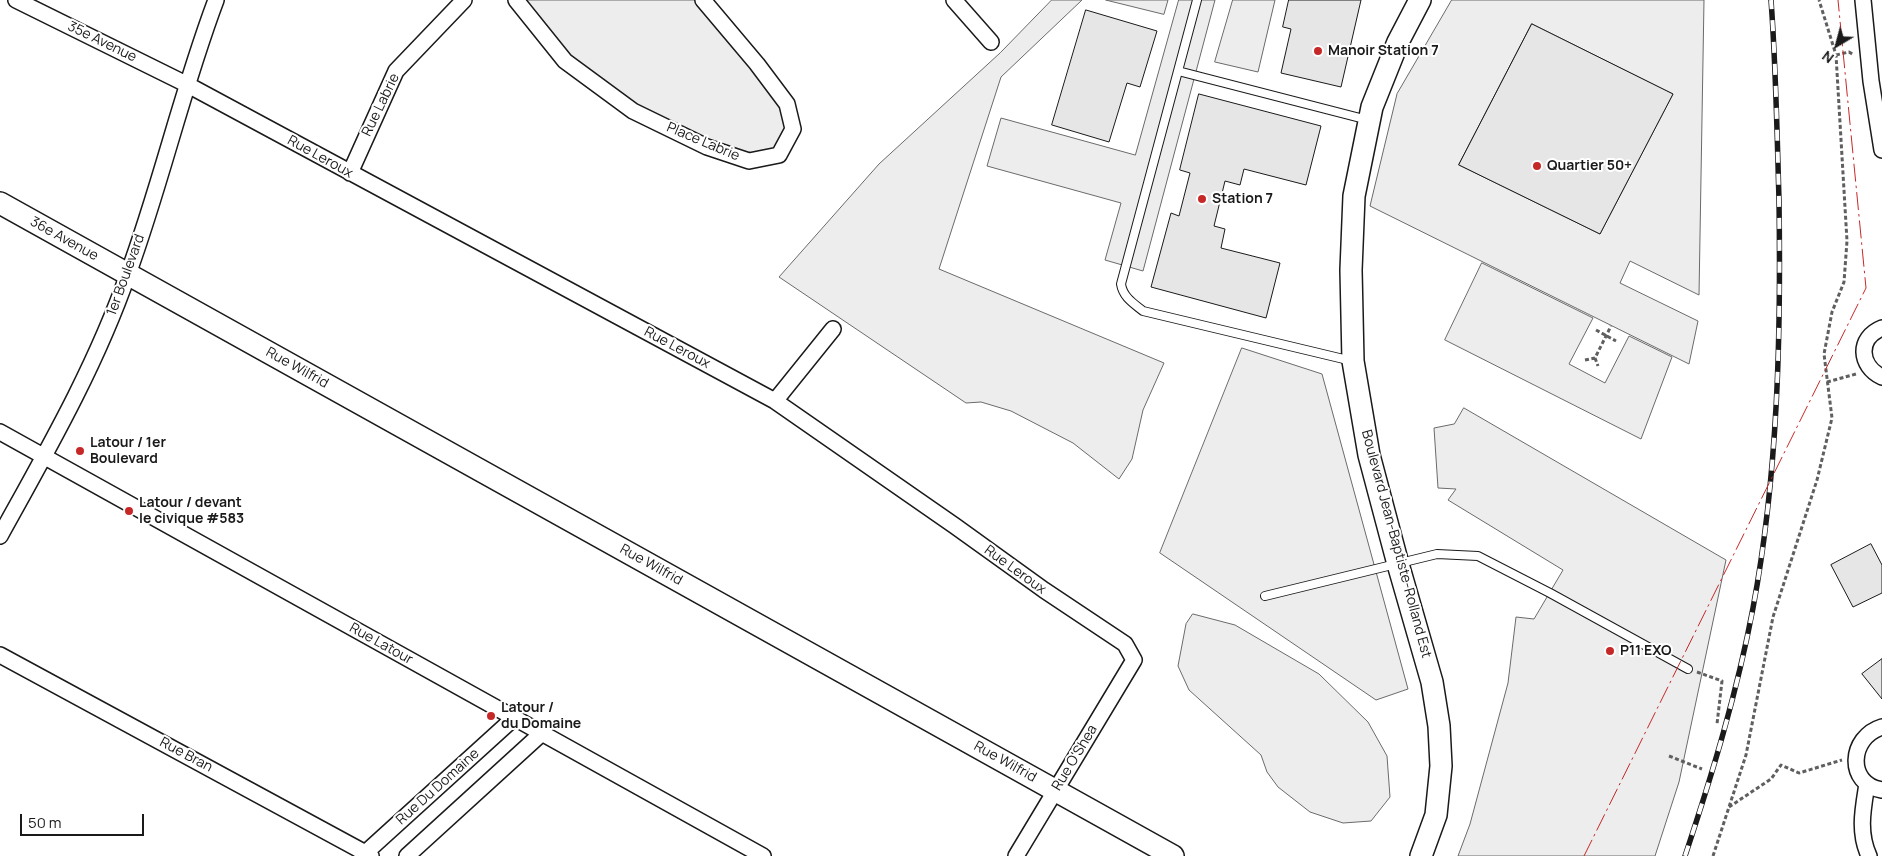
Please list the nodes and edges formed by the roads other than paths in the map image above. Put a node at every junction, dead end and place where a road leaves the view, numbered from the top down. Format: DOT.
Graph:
graph roads {
  1 [pos="16,0"];
  2 [pos="216,0"];
  3 [pos="464,0"];
  4 [pos="516,0"];
  5 [pos="703,0"];
  6 [pos="954,0"];
  7 [pos="1197,0"];
  8 [pos="1420,0"];
  9 [pos="1863,0"];
  10 [pos="991,42"];
  11 [pos="1882,52"];
  12 [pos="1869,62"];
  13 [pos="1178,71"];
  14 [pos="188,84"];
  15 [pos="1370,120"];
  16 [pos="1882,150"];
  17 [pos="350,173"];
  18 [pos="0,203"];
  19 [pos="128,274"];
  20 [pos="1882,328"];
  21 [pos="833,329"];
  22 [pos="1353,361"];
  23 [pos="1876,373"];
  24 [pos="774,401"];
  25 [pos="0,432"];
  26 [pos="44,456"];
  27 [pos="0,536"];
  28 [pos="1398,564"];
  29 [pos="1265,596"];
  30 [pos="0,655"];
  31 [pos="1134,660"];
  32 [pos="1688,669"];
  33 [pos="514,718"];
  34 [pos="1882,727"];
  35 [pos="542,734"];
  36 [pos="1867,784"];
  37 [pos="1882,790"];
  38 [pos="1056,791"];
  39 [pos="366,855"];
  40 [pos="408,856"];
  41 [pos="763,856"];
  42 [pos="1016,856"];
  43 [pos="1173,856"];
  44 [pos="1421,856"];
  45 [pos="1869,856"];
  1 -- 14 [label="street, 35e Avenue"];
  2 -- 14 [label="street, 1er Boulevard"];
  3 -- 17 [label="street, Rue Labrie"];
  4 -- 5 [label="street, Place Labrie"];
  6 -- 10 [label="street"];
  7 -- 13 [label="lane"];
  8 -- 15 [label="street, Boulevard Jean-Baptiste-Rolland Est"];
  9 -- 12 [label="street"];
  11 -- 12 [label="street"];
  12 -- 16 [label="street"];
  13 -- 15 [label="lane"];
  13 -- 22 [label="lane"];
  14 -- 17 [label="street, Rue Leroux"];
  14 -- 19 [label="street, 1er Boulevard"];
  15 -- 22 [label="street, Boulevard Jean-Baptiste-Rolland Est"];
  17 -- 24 [label="street, Rue Leroux"];
  18 -- 19 [label="street, 36e Avenue"];
  19 -- 26 [label="street, 1er Boulevard"];
  19 -- 38 [label="street, Rue Wilfrid"];
  20 -- 23 [label="street"];
  21 -- 24 [label="street"];
  22 -- 28 [label="street, Boulevard Jean-Baptiste-Rolland Est"];
  24 -- 31 [label="street, Rue Leroux"];
  25 -- 26 [label="street, Rue Latour"];
  26 -- 27 [label="street, 1er Boulevard"];
  26 -- 33 [label="street, Rue Latour"];
  28 -- 29 [label="lane"];
  28 -- 32 [label="lane"];
  28 -- 44 [label="street, Boulevard Jean-Baptiste-Rolland Est"];
  30 -- 39 [label="street, Rue Bran"];
  31 -- 38 [label="street, Rue O'Shea"];
  33 -- 35 [label="street, Rue Latour"];
  33 -- 39 [label="street, Rue Du Domaine"];
  34 -- 36 [label="street"];
  35 -- 40 [label="street"];
  35 -- 41 [label="street, Rue Latour"];
  36 -- 37 [label="street"];
  36 -- 45 [label="street"];
  38 -- 42 [label="street, Rue O'Shea"];
  38 -- 43 [label="street, Rue Wilfrid"];
}
